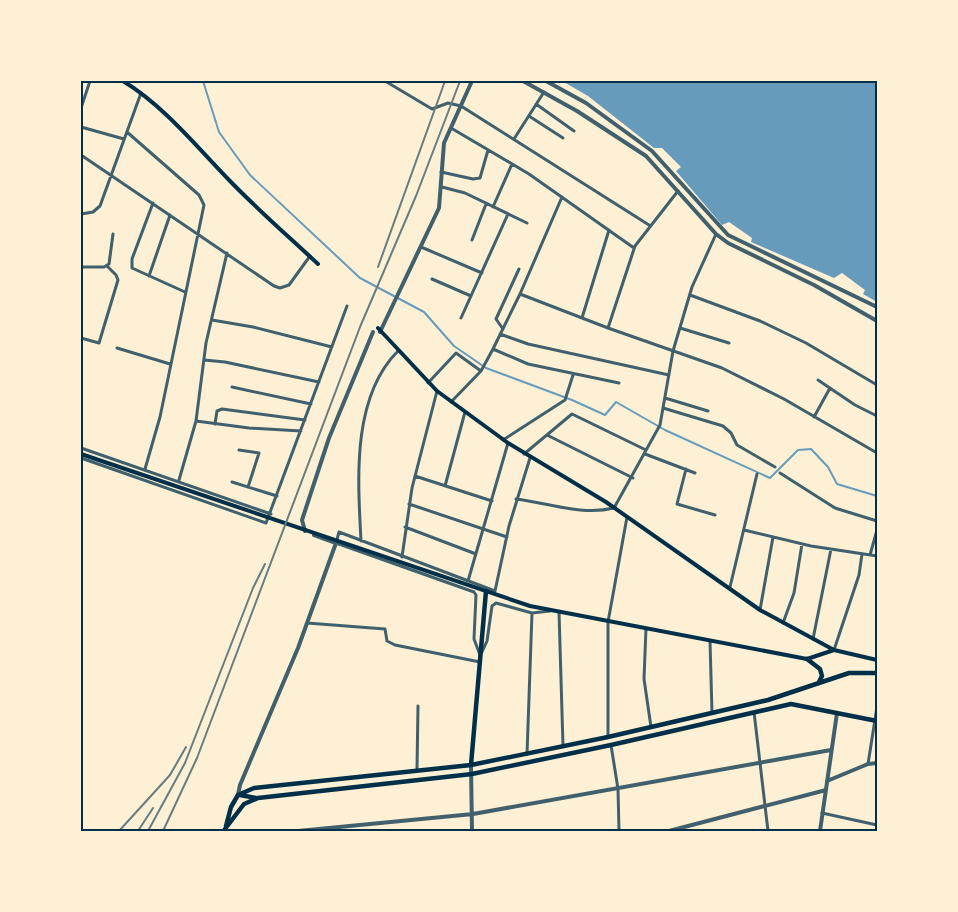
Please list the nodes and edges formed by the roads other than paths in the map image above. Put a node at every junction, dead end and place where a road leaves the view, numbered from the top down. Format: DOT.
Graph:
graph roads {
  1 [pos="90,81"];
  2 [pos="123,81"];
  3 [pos="385,81"];
  4 [pos="472,81"];
  5 [pos="524,81"];
  6 [pos="546,81"];
  7 [pos="141,92"];
  8 [pos="544,92"];
  9 [pos="536,104"];
  10 [pos="461,106"];
  11 [pos="81,108"];
  12 [pos="529,116"];
  13 [pos="81,126"];
  14 [pos="451,128"];
  15 [pos="574,130"];
  16 [pos="126,132"];
  17 [pos="563,138"];
  18 [pos="124,139"];
  19 [pos="514,139"];
  20 [pos="488,150"];
  21 [pos="81,155"];
  22 [pos="512,164"];
  23 [pos="441,172"];
  24 [pos="111,175"];
  25 [pos="442,187"];
  26 [pos="678,190"];
  27 [pos="562,197"];
  28 [pos="153,203"];
  29 [pos="486,204"];
  30 [pos="493,207"];
  31 [pos="81,214"];
  32 [pos="508,214"];
  33 [pos="170,215"];
  34 [pos="527,223"];
  35 [pos="649,225"];
  36 [pos="608,230"];
  37 [pos="113,234"];
  38 [pos="197,234"];
  39 [pos="716,234"];
  40 [pos="472,240"];
  41 [pos="421,247"];
  42 [pos="634,248"];
  43 [pos="227,253"];
  44 [pos="310,256"];
  45 [pos="318,264"];
  46 [pos="107,266"];
  47 [pos="81,267"];
  48 [pos="518,269"];
  49 [pos="482,273"];
  50 [pos="149,276"];
  51 [pos="432,279"];
  52 [pos="185,292"];
  53 [pos="520,294"];
  54 [pos="690,295"];
  55 [pos="471,296"];
  56 [pos="347,306"];
  57 [pos="877,306"];
  58 [pos="461,318"];
  59 [pos="582,318"];
  60 [pos="212,320"];
  61 [pos="877,321"];
  62 [pos="608,328"];
  63 [pos="680,328"];
  64 [pos="503,329"];
  65 [pos="379,330"];
  66 [pos="373,332"];
  67 [pos="500,334"];
  68 [pos="81,338"];
  69 [pos="729,343"];
  70 [pos="332,346"];
  71 [pos="117,348"];
  72 [pos="493,349"];
  73 [pos="398,351"];
  74 [pos="673,351"];
  75 [pos="204,360"];
  76 [pos="170,364"];
  77 [pos="481,371"];
  78 [pos="573,375"];
  79 [pos="669,375"];
  80 [pos="818,380"];
  81 [pos="319,382"];
  82 [pos="428,383"];
  83 [pos="619,383"];
  84 [pos="877,385"];
  85 [pos="232,387"];
  86 [pos="830,388"];
  87 [pos="437,391"];
  88 [pos="665,398"];
  89 [pos="451,402"];
  90 [pos="311,404"];
  91 [pos="663,408"];
  92 [pos="708,411"];
  93 [pos="465,412"];
  94 [pos="877,416"];
  95 [pos="814,417"];
  96 [pos="305,420"];
  97 [pos="196,421"];
  98 [pos="215,424"];
  99 [pos="301,431"];
  100 [pos="547,435"];
  101 [pos="503,440"];
  102 [pos="508,443"];
  103 [pos="81,448"];
  104 [pos="239,450"];
  105 [pos="646,452"];
  106 [pos="877,453"];
  107 [pos="81,454"];
  108 [pos="524,454"];
  109 [pos="81,458"];
  110 [pos="530,458"];
  111 [pos="774,467"];
  112 [pos="145,469"];
  113 [pos="686,469"];
  114 [pos="695,473"];
  115 [pos="780,473"];
  116 [pos="757,474"];
  117 [pos="415,476"];
  118 [pos="632,478"];
  119 [pos="178,480"];
  120 [pos="232,482"];
  121 [pos="445,486"];
  122 [pos="248,487"];
  123 [pos="277,496"];
  124 [pos="516,499"];
  125 [pos="492,501"];
  126 [pos="409,504"];
  127 [pos="614,508"];
  128 [pos="271,514"];
  129 [pos="715,516"];
  130 [pos="627,517"];
  131 [pos="877,521"];
  132 [pos="405,527"];
  133 [pos="484,528"];
  134 [pos="744,530"];
  135 [pos="877,530"];
  136 [pos="507,537"];
  137 [pos="772,537"];
  138 [pos="361,541"];
  139 [pos="336,543"];
  140 [pos="802,544"];
  141 [pos="831,549"];
  142 [pos="476,554"];
  143 [pos="862,554"];
  144 [pos="870,555"];
  145 [pos="877,556"];
  146 [pos="402,557"];
  147 [pos="468,581"];
  148 [pos="730,587"];
  149 [pos="486,591"];
  150 [pos="551,610"];
  151 [pos="760,610"];
  152 [pos="559,612"];
  153 [pos="532,613"];
  154 [pos="608,622"];
  155 [pos="307,623"];
  156 [pos="783,623"];
  157 [pos="646,628"];
  158 [pos="813,639"];
  159 [pos="710,641"];
  160 [pos="834,650"];
  161 [pos="480,656"];
  162 [pos="807,659"];
  163 [pos="877,660"];
  164 [pos="480,662"];
  165 [pos="877,673"];
  166 [pos="818,683"];
  167 [pos="793,691"];
  168 [pos="791,704"];
  169 [pos="418,706"];
  170 [pos="877,707"];
  171 [pos="754,712"];
  172 [pos="712,713"];
  173 [pos="837,713"];
  174 [pos="875,721"];
  175 [pos="651,727"];
  176 [pos="608,737"];
  177 [pos="611,745"];
  178 [pos="563,746"];
  179 [pos="831,750"];
  180 [pos="527,754"];
  181 [pos="762,763"];
  182 [pos="877,763"];
  183 [pos="868,764"];
  184 [pos="471,765"];
  185 [pos="416,772"];
  186 [pos="472,774"];
  187 [pos="827,781"];
  188 [pos="618,789"];
  189 [pos="826,790"];
  190 [pos="238,795"];
  191 [pos="258,798"];
  192 [pos="766,804"];
  193 [pos="822,813"];
  194 [pos="473,814"];
  195 [pos="877,825"];
  196 [pos="225,830"];
  197 [pos="298,831"];
  198 [pos="472,831"];
  199 [pos="619,831"];
  200 [pos="669,831"];
  201 [pos="768,831"];
  202 [pos="820,831"];
  1 -- 11 [label="street"];
  2 -- 7 [label="main road"];
  3 -- 10 [label="street"];
  4 -- 10 [label="street"];
  5 -- 8 [label="street"];
  6 -- 57 [label="street"];
  7 -- 16 [label="street"];
  7 -- 44 [label="main road"];
  8 -- 9 [label="street"];
  8 -- 26 [label="street"];
  9 -- 12 [label="street"];
  9 -- 15 [label="street"];
  10 -- 14 [label="street"];
  10 -- 19 [label="street"];
  12 -- 17 [label="street"];
  12 -- 19 [label="street"];
  13 -- 18 [label="street"];
  14 -- 20 [label="street"];
  14 -- 23 [label="street"];
  16 -- 18 [label="street"];
  16 -- 38 [label="street"];
  18 -- 24 [label="street"];
  19 -- 35 [label="street"];
  20 -- 22 [label="street"];
  20 -- 23 [label="street"];
  21 -- 24 [label="street"];
  22 -- 27 [label="street"];
  22 -- 30 [label="street"];
  23 -- 25 [label="street"];
  24 -- 28 [label="street"];
  24 -- 31 [label="street"];
  25 -- 29 [label="street"];
  25 -- 41 [label="street"];
  26 -- 35 [label="street"];
  26 -- 39 [label="street"];
  27 -- 36 [label="street"];
  27 -- 53 [label="street"];
  28 -- 33 [label="street"];
  28 -- 50 [label="street"];
  29 -- 30 [label="street"];
  29 -- 40 [label="street"];
  30 -- 32 [label="street"];
  32 -- 34 [label="street"];
  32 -- 49 [label="street"];
  33 -- 38 [label="street"];
  33 -- 50 [label="street"];
  35 -- 42 [label="street"];
  36 -- 42 [label="street"];
  36 -- 59 [label="street"];
  37 -- 46 [label="street"];
  38 -- 43 [label="street"];
  38 -- 52 [label="street"];
  39 -- 54 [label="street"];
  39 -- 61 [label="street"];
  41 -- 49 [label="street"];
  41 -- 65 [label="street"];
  42 -- 62 [label="street"];
  43 -- 44 [label="street"];
  43 -- 60 [label="street"];
  44 -- 45 [label="main road"];
  46 -- 47 [label="street"];
  46 -- 68 [label="street"];
  48 -- 64 [label="street"];
  49 -- 55 [label="street"];
  50 -- 52 [label="street"];
  51 -- 55 [label="street"];
  52 -- 76 [label="street"];
  53 -- 59 [label="street"];
  53 -- 64 [label="street"];
  54 -- 63 [label="street"];
  54 -- 84 [label="street"];
  55 -- 58 [label="street"];
  56 -- 70 [label="street"];
  59 -- 62 [label="street"];
  60 -- 70 [label="street"];
  60 -- 75 [label="street"];
  62 -- 74 [label="street"];
  63 -- 69 [label="street"];
  63 -- 74 [label="street"];
  64 -- 67 [label="street"];
  65 -- 73 [label="main road"];
  66 -- 139 [label="street"];
  67 -- 72 [label="street"];
  67 -- 79 [label="street"];
  70 -- 81 [label="street"];
  71 -- 76 [label="street"];
  72 -- 77 [label="street"];
  72 -- 78 [label="street"];
  73 -- 82 [label="main road"];
  73 -- 138 [label="street"];
  74 -- 79 [label="street"];
  74 -- 95 [label="street"];
  75 -- 81 [label="street"];
  75 -- 97 [label="street"];
  76 -- 112 [label="street"];
  77 -- 82 [label="street"];
  77 -- 89 [label="street"];
  78 -- 83 [label="street"];
  78 -- 101 [label="street"];
  79 -- 88 [label="street"];
  80 -- 86 [label="street"];
  81 -- 90 [label="street"];
  82 -- 87 [label="main road"];
  85 -- 90 [label="street"];
  86 -- 94 [label="street"];
  86 -- 95 [label="street"];
  87 -- 89 [label="main road"];
  87 -- 117 [label="street"];
  88 -- 91 [label="street"];
  88 -- 92 [label="street"];
  89 -- 93 [label="main road"];
  90 -- 96 [label="street"];
  91 -- 105 [label="street"];
  91 -- 111 [label="street"];
  93 -- 101 [label="main road"];
  93 -- 121 [label="street"];
  95 -- 106 [label="street"];
  96 -- 98 [label="street"];
  96 -- 99 [label="street"];
  97 -- 98 [label="street"];
  97 -- 119 [label="street"];
  98 -- 99 [label="street"];
  99 -- 123 [label="street"];
  100 -- 105 [label="street"];
  100 -- 108 [label="street"];
  100 -- 118 [label="street"];
  101 -- 102 [label="main road"];
  102 -- 108 [label="main road"];
  102 -- 125 [label="street"];
  103 -- 112 [label="street"];
  104 -- 122 [label="street"];
  105 -- 113 [label="street"];
  105 -- 118 [label="street"];
  107 -- 149 [label="main road"];
  108 -- 110 [label="main road"];
  109 -- 128 [label="street"];
  110 -- 124 [label="street"];
  110 -- 127 [label="main road"];
  112 -- 119 [label="street"];
  113 -- 114 [label="street"];
  113 -- 129 [label="street"];
  115 -- 131 [label="street"];
  116 -- 134 [label="street"];
  117 -- 121 [label="street"];
  117 -- 126 [label="street"];
  118 -- 127 [label="street"];
  119 -- 128 [label="street"];
  120 -- 122 [label="street"];
  121 -- 125 [label="street"];
  122 -- 123 [label="street"];
  123 -- 128 [label="street"];
  124 -- 127 [label="street"];
  124 -- 136 [label="street"];
  125 -- 133 [label="street"];
  126 -- 132 [label="street"];
  126 -- 133 [label="street"];
  127 -- 130 [label="main road"];
  130 -- 148 [label="main road"];
  130 -- 154 [label="street"];
  132 -- 142 [label="street"];
  132 -- 146 [label="street"];
  133 -- 136 [label="street"];
  133 -- 142 [label="street"];
  134 -- 137 [label="street"];
  134 -- 148 [label="street"];
  135 -- 144 [label="street"];
  136 -- 147 [label="street"];
  137 -- 140 [label="street"];
  137 -- 151 [label="street"];
  138 -- 139 [label="street"];
  138 -- 146 [label="street"];
  139 -- 155 [label="street"];
  139 -- 161 [label="street"];
  140 -- 141 [label="street"];
  140 -- 156 [label="street"];
  141 -- 143 [label="street"];
  141 -- 158 [label="street"];
  142 -- 147 [label="street"];
  143 -- 144 [label="street"];
  143 -- 160 [label="street"];
  144 -- 145 [label="street"];
  146 -- 147 [label="street"];
  148 -- 151 [label="main road"];
  149 -- 150 [label="main road"];
  149 -- 161 [label="main road"];
  150 -- 152 [label="main road"];
  150 -- 153 [label="street"];
  151 -- 156 [label="main road"];
  152 -- 154 [label="main road"];
  152 -- 178 [label="street"];
  153 -- 161 [label="street"];
  153 -- 180 [label="street"];
  154 -- 157 [label="main road"];
  154 -- 176 [label="street"];
  155 -- 164 [label="street"];
  155 -- 190 [label="street"];
  156 -- 158 [label="main road"];
  157 -- 159 [label="main road"];
  157 -- 175 [label="street"];
  158 -- 160 [label="main road"];
  159 -- 162 [label="main road"];
  159 -- 172 [label="street"];
  160 -- 162 [label="main road"];
  160 -- 163 [label="main road"];
  161 -- 164 [label="main road"];
  162 -- 166 [label="main road"];
  164 -- 184 [label="main road"];
  165 -- 166 [label="main road"];
  166 -- 167 [label="main road"];
  167 -- 168 [label="main road"];
  167 -- 172 [label="main road"];
  168 -- 171 [label="main road"];
  168 -- 173 [label="main road"];
  169 -- 185 [label="street"];
  170 -- 174 [label="street"];
  171 -- 177 [label="main road"];
  171 -- 181 [label="street"];
  172 -- 175 [label="main road"];
  173 -- 174 [label="main road"];
  173 -- 179 [label="street"];
  174 -- 183 [label="street"];
  175 -- 176 [label="main road"];
  176 -- 178 [label="main road"];
  177 -- 186 [label="main road"];
  177 -- 188 [label="street"];
  178 -- 180 [label="main road"];
  179 -- 181 [label="street"];
  179 -- 187 [label="street"];
  180 -- 184 [label="main road"];
  181 -- 188 [label="street"];
  181 -- 192 [label="street"];
  182 -- 183 [label="street"];
  183 -- 187 [label="street"];
  184 -- 185 [label="main road"];
  184 -- 186 [label="street"];
  185 -- 190 [label="main road"];
  186 -- 191 [label="main road"];
  186 -- 194 [label="street"];
  187 -- 189 [label="street"];
  188 -- 194 [label="street"];
  188 -- 199 [label="street"];
  189 -- 192 [label="street"];
  189 -- 193 [label="street"];
  190 -- 191 [label="main road"];
  190 -- 196 [label="main road"];
  191 -- 196 [label="main road"];
  192 -- 200 [label="street"];
  192 -- 201 [label="street"];
  193 -- 195 [label="street"];
  193 -- 202 [label="street"];
  194 -- 197 [label="street"];
  194 -- 198 [label="street"];
}
